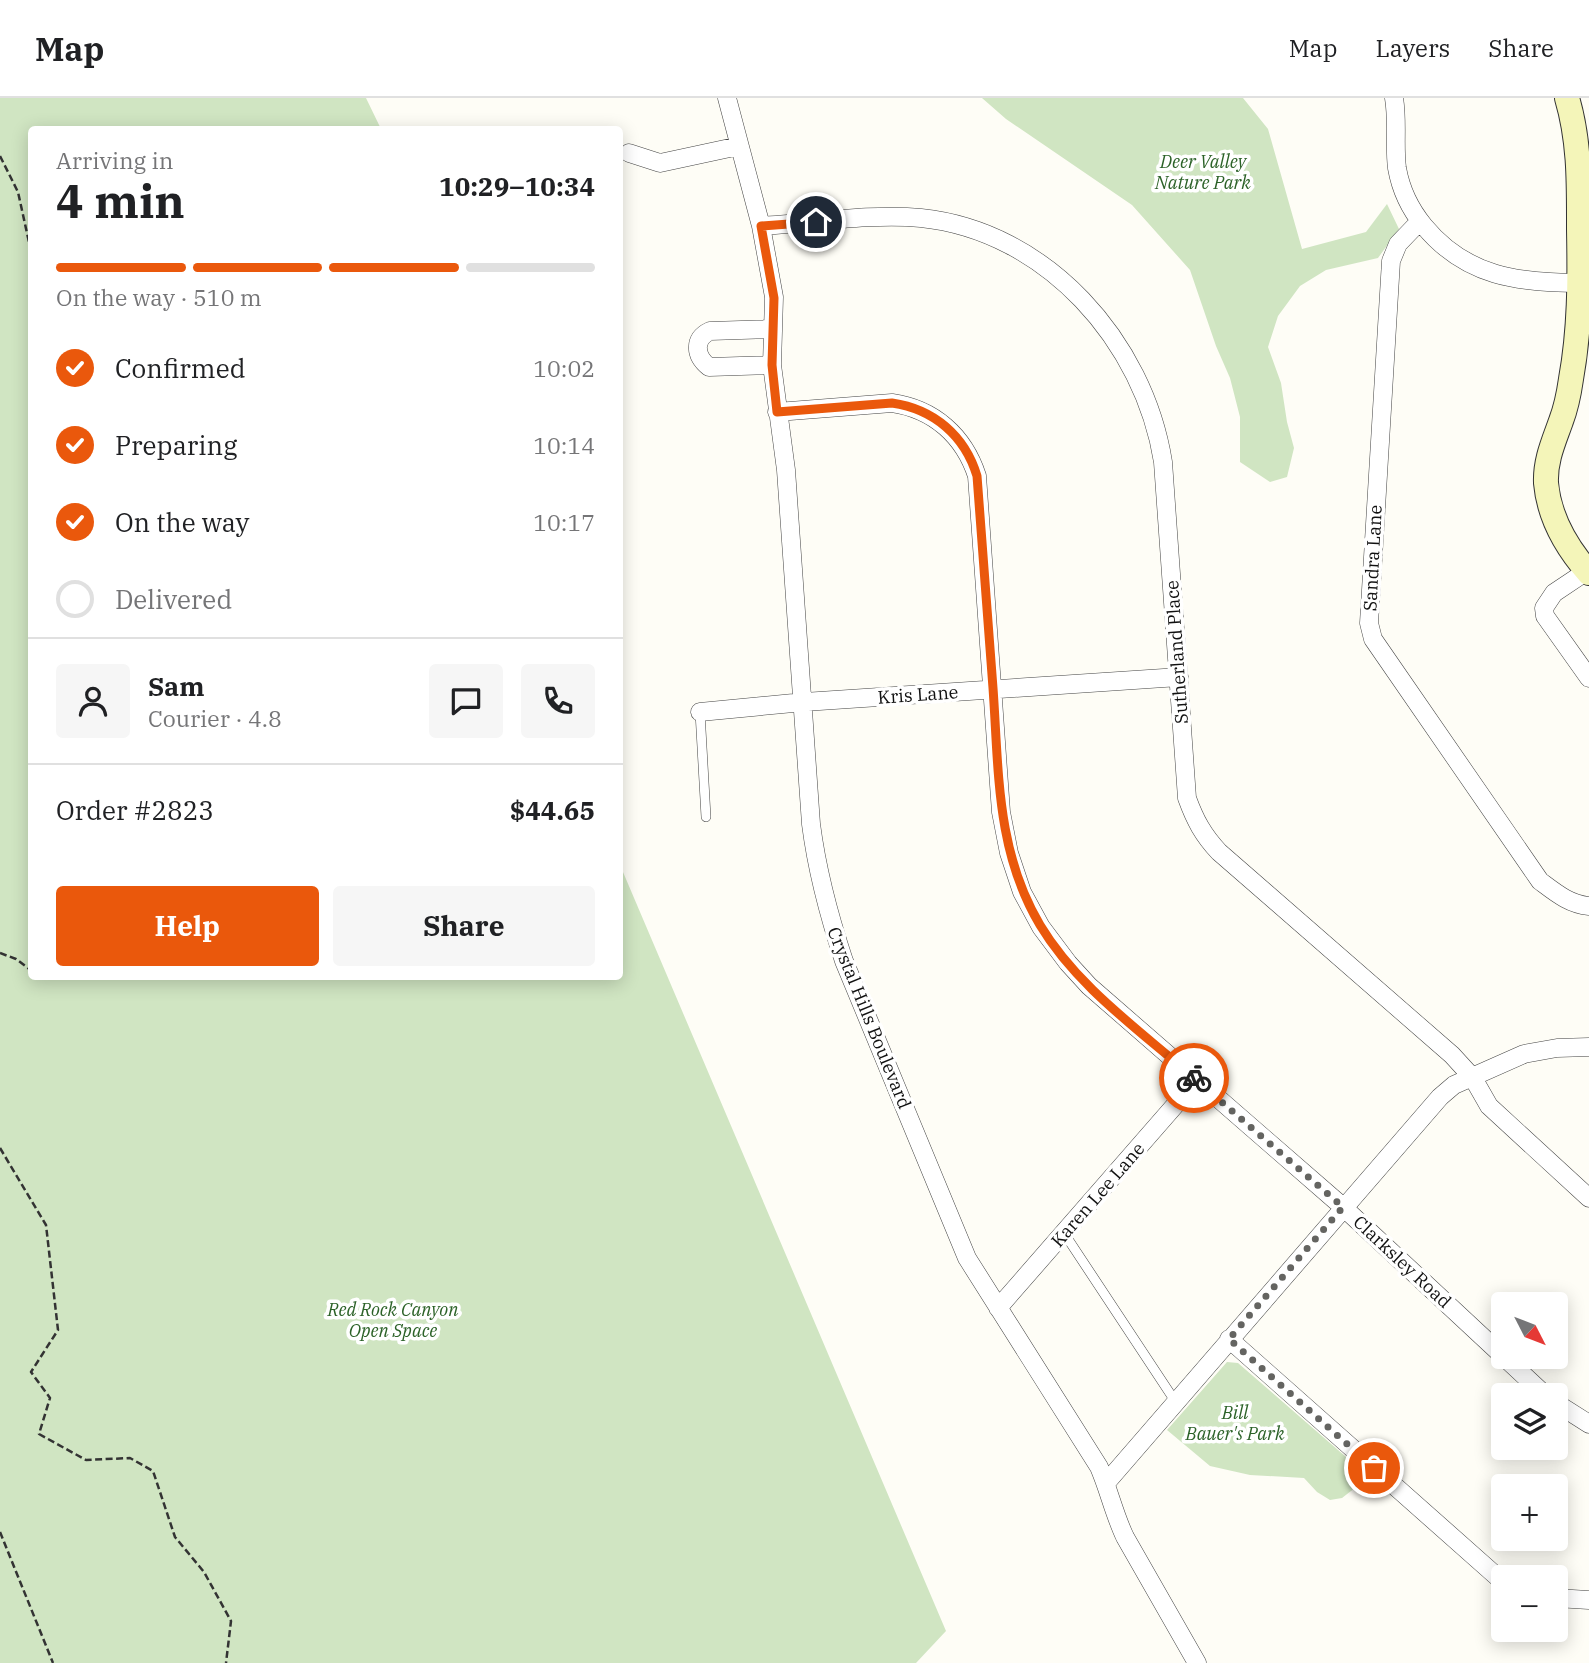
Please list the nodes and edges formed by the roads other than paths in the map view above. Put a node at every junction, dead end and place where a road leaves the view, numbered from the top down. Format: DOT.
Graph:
graph roads {
  1 [pos="727,98"];
  2 [pos="1394,98"];
  3 [pos="1567,98"];
  4 [pos="739,146"];
  5 [pos="629,153"];
  6 [pos="1420,221"];
  7 [pos="761,226"];
  8 [pos="1581,283"];
  9 [pos="774,329"];
  10 [pos="772,365"];
  11 [pos="777,412"];
  12 [pos="1588,572"];
  13 [pos="1179,677"];
  14 [pos="1589,678"];
  15 [pos="993,691"];
  16 [pos="804,702"];
  17 [pos="700,712"];
  18 [pos="706,817"];
  19 [pos="1589,906"];
  20 [pos="1589,1047"];
  21 [pos="1472,1078"];
  22 [pos="1197,1080"];
  23 [pos="1589,1198"];
  24 [pos="1343,1207"];
  25 [pos="1064,1234"];
  26 [pos="998,1308"];
  27 [pos="1229,1339"];
  28 [pos="1491,1345"];
  29 [pos="1517,1369"];
  30 [pos="1532,1383"];
  31 [pos="1175,1401"];
  32 [pos="1568,1411"];
  33 [pos="1589,1424"];
  34 [pos="1106,1483"];
  35 [pos="1491,1571"];
  36 [pos="1568,1599"];
  37 [pos="1589,1600"];
  38 [pos="1197,1663"];
  1 -- 4 [label="street, Crystal Hills Boulevard"];
  2 -- 6 [label="street"];
  3 -- 8 [label="street"];
  4 -- 5 [label="street"];
  4 -- 7 [label="street, Crystal Hills Boulevard"];
  6 -- 8 [label="street"];
  6 -- 19 [label="street, Sandra Lane"];
  7 -- 9 [label="street, Crystal Hills Boulevard"];
  7 -- 13 [label="street, Sutherland Place"];
  8 -- 12 [label="street"];
  9 -- 10 [label="street, Crystal Hills Boulevard"];
  9 -- 10 [label="street"];
  10 -- 11 [label="street, Crystal Hills Boulevard"];
  11 -- 15 [label="street, Clarksley Road"];
  11 -- 16 [label="street, Crystal Hills Boulevard"];
  12 -- 14 [label="street"];
  13 -- 15 [label="street, Kris Lane"];
  13 -- 21 [label="street, Sutherland Place"];
  15 -- 16 [label="street, Kris Lane"];
  15 -- 22 [label="street, Clarksley Road"];
  16 -- 17 [label="street, Kris Lane"];
  16 -- 26 [label="street, Crystal Hills Boulevard"];
  17 -- 18 [label="lane"];
  20 -- 21 [label="street"];
  21 -- 23 [label="street, Sutherland Place"];
  21 -- 24 [label="street"];
  22 -- 24 [label="street, Clarksley Road"];
  22 -- 25 [label="street, Karen Lee Lane"];
  24 -- 27 [label="street"];
  24 -- 28 [label="street, Clarksley Road"];
  25 -- 26 [label="street, Karen Lee Lane"];
  25 -- 31 [label="lane"];
  26 -- 34 [label="street, Crystal Hills Boulevard"];
  27 -- 31 [label="street"];
  27 -- 35 [label="street"];
  29 -- 30 [label="street, Clarksley Road"];
  31 -- 34 [label="street"];
  32 -- 33 [label="street"];
  34 -- 38 [label="street, Crystal Hills Boulevard"];
  36 -- 37 [label="street"];
}
